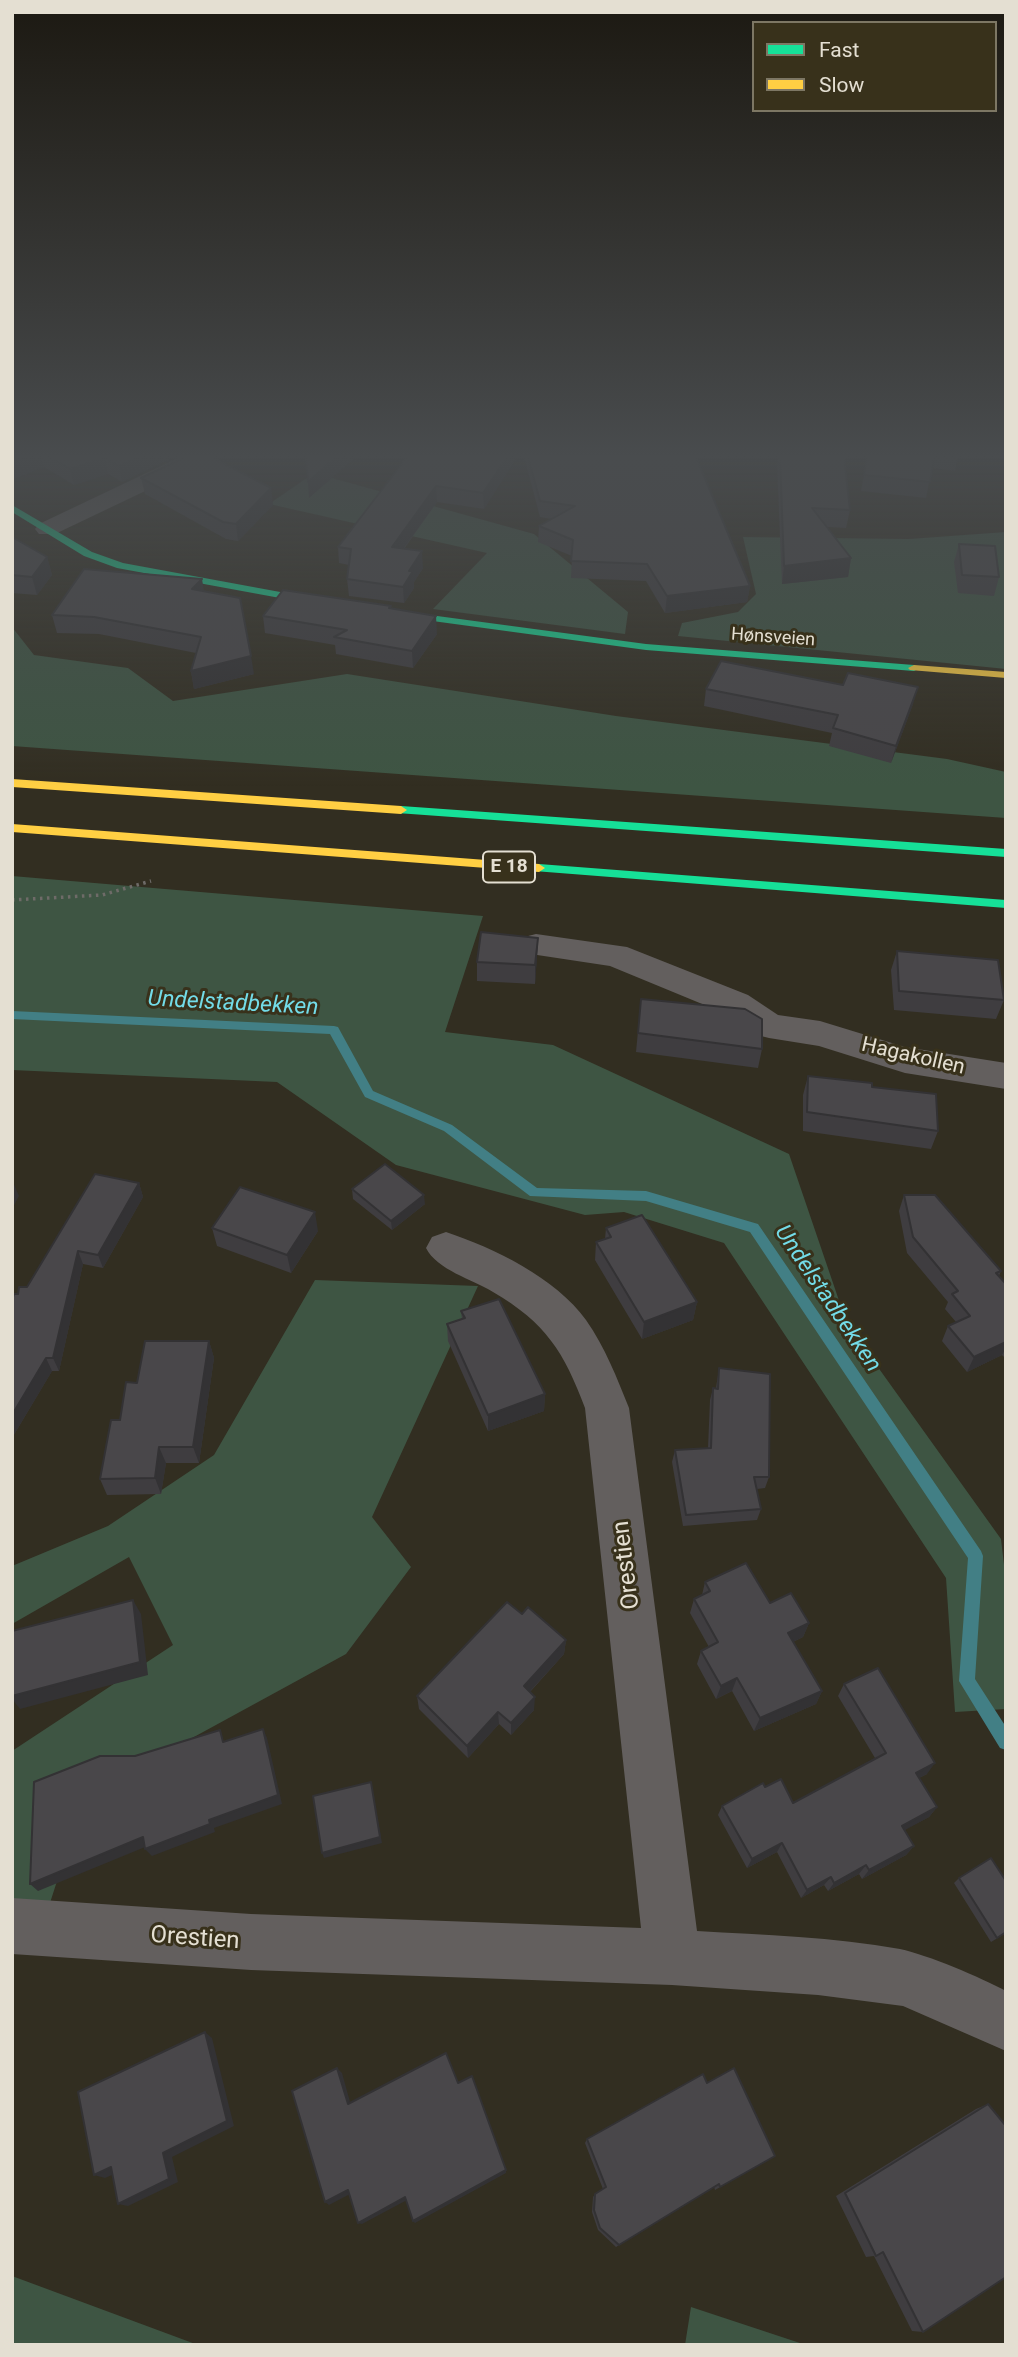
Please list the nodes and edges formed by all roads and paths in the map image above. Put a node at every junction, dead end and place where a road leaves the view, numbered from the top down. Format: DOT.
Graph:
graph roads {
  1 [pos="126,567"];
  2 [pos="342,606"];
  3 [pos="369,610"];
  4 [pos="1006,675"];
  5 [pos="12,783"];
  6 [pos="12,828"];
  7 [pos="1006,853"];
  8 [pos="151,881"];
  9 [pos="12,900"];
  10 [pos="1006,904"];
  11 [pos="536,945"];
  12 [pos="1006,1076"];
  13 [pos="446,1248"];
  14 [pos="12,1926"];
  15 [pos="672,1957"];
  16 [pos="1006,2022"];
  1 -- 2 [label="main road"];
  3 -- 4 [label="main road, Hønsveien"];
  5 -- 7 [label="main road, E 18"];
  6 -- 10 [label="main road, E 18"];
  8 -- 9 [label="path"];
  11 -- 12 [label="street, Hagakollen"];
  13 -- 15 [label="street, Orestien"];
  14 -- 15 [label="street, Orestien"];
  15 -- 16 [label="street, Orestien"];
}
